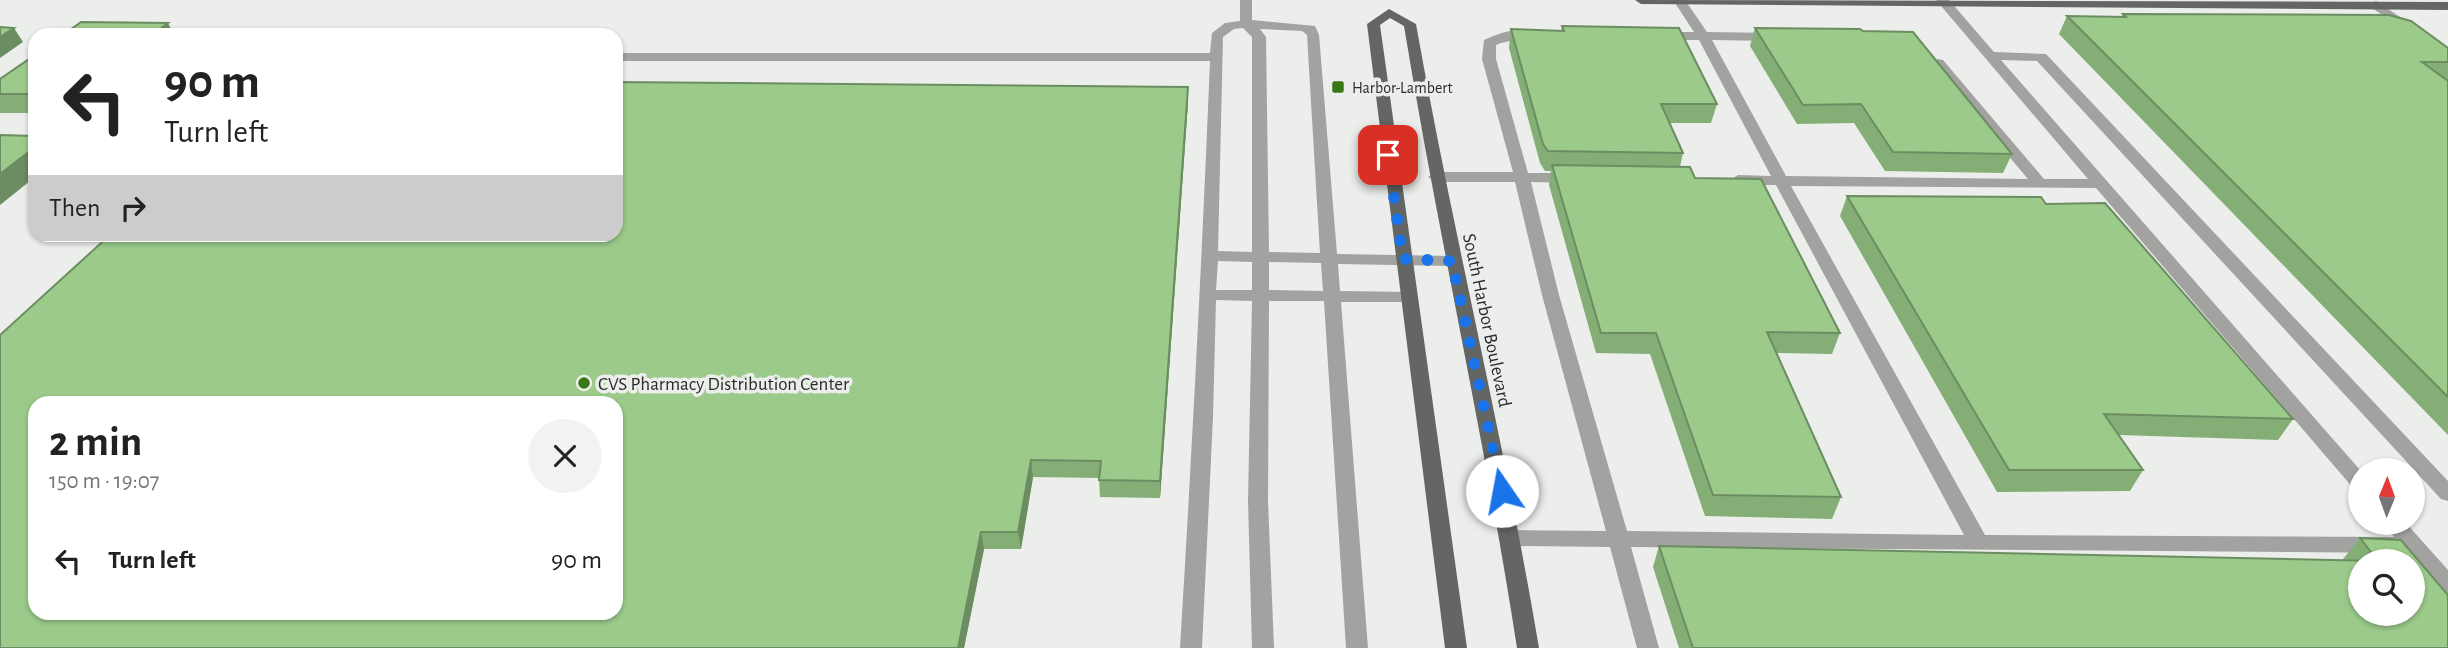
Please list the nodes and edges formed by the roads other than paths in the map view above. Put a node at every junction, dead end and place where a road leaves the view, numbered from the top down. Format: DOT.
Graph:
graph roads {
  1 [pos="1246,0"];
  2 [pos="1641,0"];
  3 [pos="1679,0"];
  4 [pos="1942,0"];
  5 [pos="2096,1"];
  6 [pos="2305,2"];
  7 [pos="2376,5"];
  8 [pos="1387,6"];
  9 [pos="2448,6"];
  10 [pos="1246,24"];
  11 [pos="1545,35"];
  12 [pos="1650,36"];
  13 [pos="1703,36"];
  14 [pos="1797,37"];
  15 [pos="1926,49"];
  16 [pos="2448,55"];
  17 [pos="1991,56"];
  18 [pos="623,57"];
  19 [pos="1216,57"];
  20 [pos="1436,177"];
  21 [pos="1521,177"];
  22 [pos="1590,178"];
  23 [pos="1726,180"];
  24 [pos="1781,181"];
  25 [pos="2100,183"];
  26 [pos="2040,184"];
  27 [pos="1211,256"];
  28 [pos="1260,257"];
  29 [pos="1328,257"];
  30 [pos="1403,259"];
  31 [pos="1452,261"];
  32 [pos="1332,294"];
  33 [pos="1208,295"];
  34 [pos="1261,295"];
  35 [pos="1409,297"];
  36 [pos="2348,469"];
  37 [pos="2448,494"];
  38 [pos="2405,536"];
  39 [pos="1511,538"];
  40 [pos="1621,540"];
  41 [pos="1979,543"];
  42 [pos="2413,545"];
  43 [pos="2448,585"];
  44 [pos="1191,648"];
  45 [pos="1263,648"];
  46 [pos="1357,648"];
  47 [pos="1456,648"];
  48 [pos="1528,648"];
  49 [pos="1648,648"];
  1 -- 10 [label="lane"];
  2 -- 3 [label="main road"];
  3 -- 4 [label="main road"];
  3 -- 13 [label="lane"];
  4 -- 5 [label="main road"];
  4 -- 17 [label="lane"];
  5 -- 6 [label="main road"];
  6 -- 7 [label="main road"];
  7 -- 9 [label="main road"];
  7 -- 16 [label="lane"];
  8 -- 20 [label="main road, South Harbor Boulevard"];
  8 -- 30 [label="main road, South Harbor Boulevard"];
  10 -- 19 [label="lane"];
  10 -- 28 [label="lane"];
  10 -- 29 [label="lane"];
  11 -- 21 [label="lane"];
  12 -- 13 [label="lane"];
  13 -- 14 [label="lane"];
  13 -- 24 [label="lane"];
  15 -- 26 [label="lane"];
  17 -- 25 [label="lane"];
  17 -- 37 [label="lane"];
  18 -- 19 [label="lane"];
  19 -- 27 [label="lane"];
  20 -- 21 [label="lane"];
  20 -- 31 [label="main road, South Harbor Boulevard"];
  21 -- 22 [label="lane"];
  21 -- 40 [label="lane"];
  23 -- 24 [label="lane"];
  24 -- 26 [label="lane"];
  24 -- 41 [label="lane"];
  25 -- 26 [label="lane"];
  25 -- 36 [label="lane"];
  27 -- 28 [label="lane"];
  27 -- 33 [label="lane"];
  28 -- 29 [label="lane"];
  28 -- 34 [label="lane"];
  29 -- 30 [label="lane"];
  29 -- 32 [label="lane"];
  30 -- 31 [label="lane"];
  30 -- 35 [label="main road, South Harbor Boulevard"];
  31 -- 39 [label="main road, South Harbor Boulevard"];
  32 -- 34 [label="lane"];
  32 -- 35 [label="lane"];
  32 -- 46 [label="lane"];
  33 -- 34 [label="lane"];
  33 -- 44 [label="lane"];
  34 -- 45 [label="lane"];
  35 -- 47 [label="main road, South Harbor Boulevard"];
  38 -- 42 [label="lane"];
  39 -- 40 [label="lane"];
  39 -- 48 [label="main road, South Harbor Boulevard"];
  40 -- 41 [label="lane"];
  40 -- 49 [label="lane"];
  41 -- 42 [label="lane"];
  42 -- 43 [label="lane"];
}
